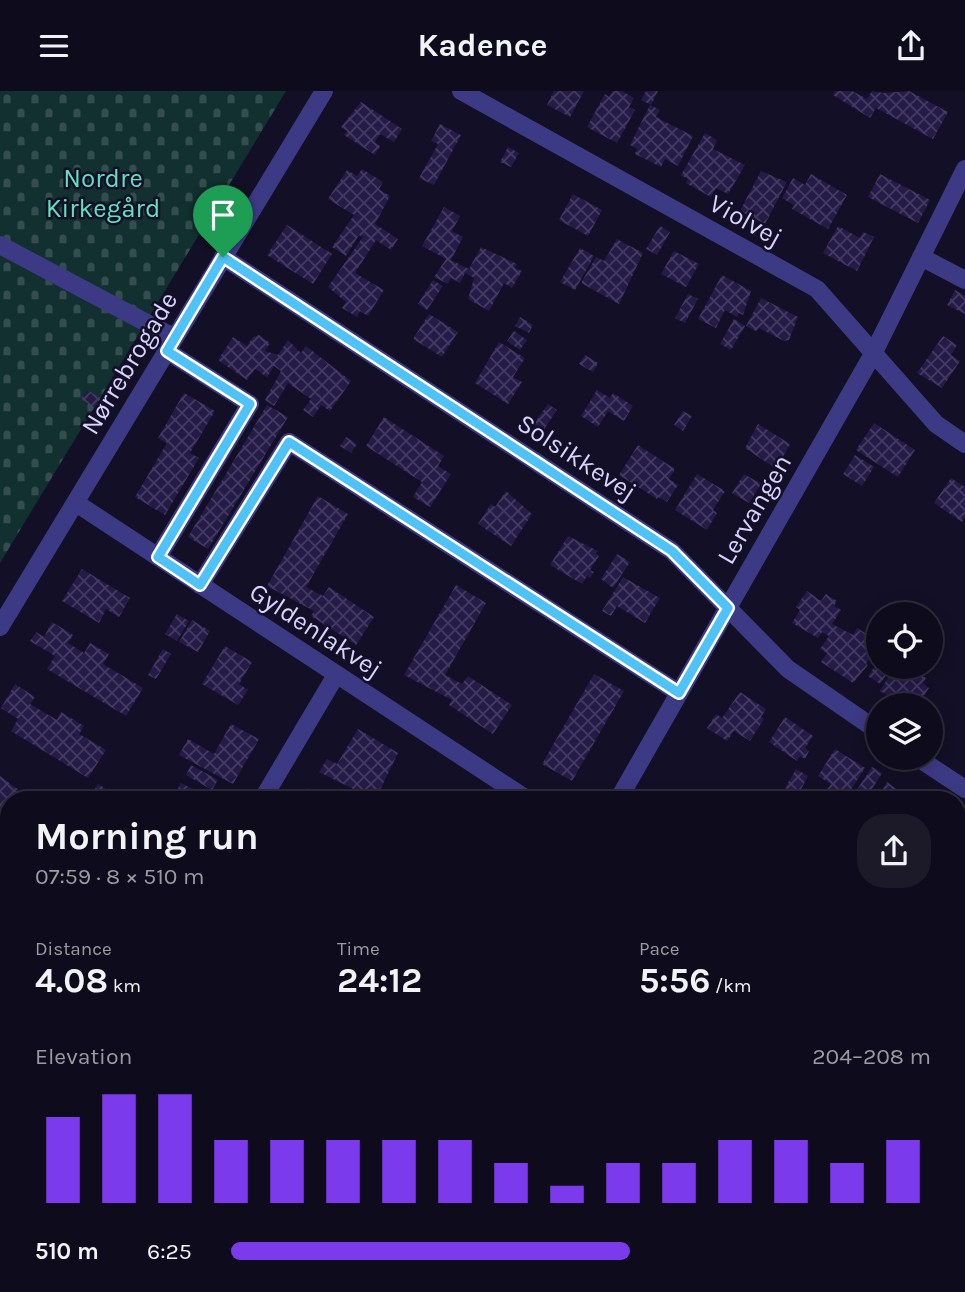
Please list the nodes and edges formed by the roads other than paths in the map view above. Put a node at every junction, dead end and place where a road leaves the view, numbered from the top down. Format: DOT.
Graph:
graph roads {
  1 [pos="324,91"];
  2 [pos="461,91"];
  3 [pos="965,169"];
  4 [pos="0,245"];
  5 [pos="223,257"];
  6 [pos="921,257"];
  7 [pos="965,281"];
  8 [pos="171,344"];
  9 [pos="873,353"];
  10 [pos="965,444"];
  11 [pos="76,503"];
  12 [pos="158,557"];
  13 [pos="200,585"];
  14 [pos="728,608"];
  15 [pos="0,627"];
  16 [pos="336,675"];
  17 [pos="679,693"];
  18 [pos="866,723"];
  19 [pos="936,770"];
  20 [pos="965,789"];
  21 [pos="267,791"];
  22 [pos="514,791"];
  23 [pos="623,791"];
  1 -- 5 [label="street, Nørrebrogade"];
  2 -- 9 [label="street, Violvej"];
  3 -- 6 [label="street, Lervangen"];
  4 -- 8 [label="street"];
  5 -- 8 [label="street, Nørrebrogade"];
  5 -- 14 [label="street, Solsikkevej"];
  6 -- 7 [label="street"];
  6 -- 9 [label="street, Lervangen"];
  8 -- 11 [label="street, Nørrebrogade"];
  8 -- 12 [label="street"];
  9 -- 10 [label="street, Violvej"];
  9 -- 14 [label="street, Lervangen"];
  11 -- 12 [label="street, Gyldenlakvej"];
  11 -- 15 [label="street, Nørrebrogade"];
  12 -- 13 [label="street, Gyldenlakvej"];
  13 -- 16 [label="street, Gyldenlakvej"];
  13 -- 17 [label="street"];
  14 -- 17 [label="street, Lervangen"];
  14 -- 18 [label="street, Solsikkevej"];
  16 -- 21 [label="street"];
  16 -- 22 [label="street, Gyldenlakvej"];
  17 -- 23 [label="street, Lervangen"];
  19 -- 20 [label="street"];
}
